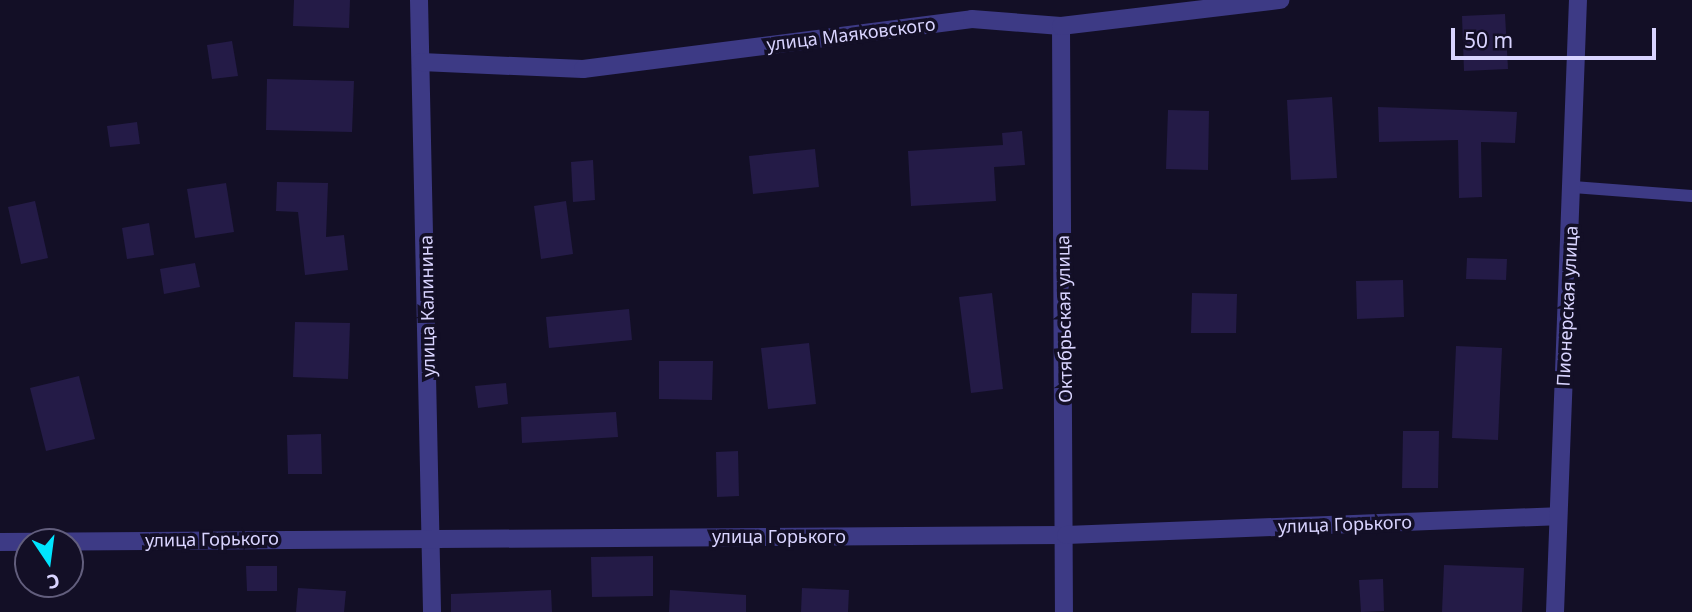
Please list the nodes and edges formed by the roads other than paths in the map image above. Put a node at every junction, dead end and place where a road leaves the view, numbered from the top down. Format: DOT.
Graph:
graph roads {
  1 [pos="419,0"];
  2 [pos="1280,0"];
  3 [pos="1578,0"];
  4 [pos="1061,26"];
  5 [pos="421,62"];
  6 [pos="1573,187"];
  7 [pos="1692,196"];
  8 [pos="1557,516"];
  9 [pos="433,536"];
  10 [pos="1066,536"];
  11 [pos="0,542"];
  12 [pos="432,612"];
  13 [pos="1064,612"];
  14 [pos="1555,612"];
  1 -- 5 [label="street, улица Калинина"];
  2 -- 4 [label="street, улица Маяковского"];
  3 -- 6 [label="street, Пионерская улица"];
  4 -- 5 [label="street, улица Маяковского"];
  4 -- 10 [label="street, Октябрьская улица"];
  5 -- 9 [label="street, улица Калинина"];
  6 -- 7 [label="lane"];
  6 -- 8 [label="street, Пионерская улица"];
  8 -- 10 [label="street, улица Горького"];
  8 -- 14 [label="street, Пионерская улица"];
  9 -- 10 [label="street, улица Горького"];
  9 -- 11 [label="street, улица Горького"];
  9 -- 12 [label="street, улица Калинина"];
  10 -- 13 [label="street, Октябрьская улица"];
}
